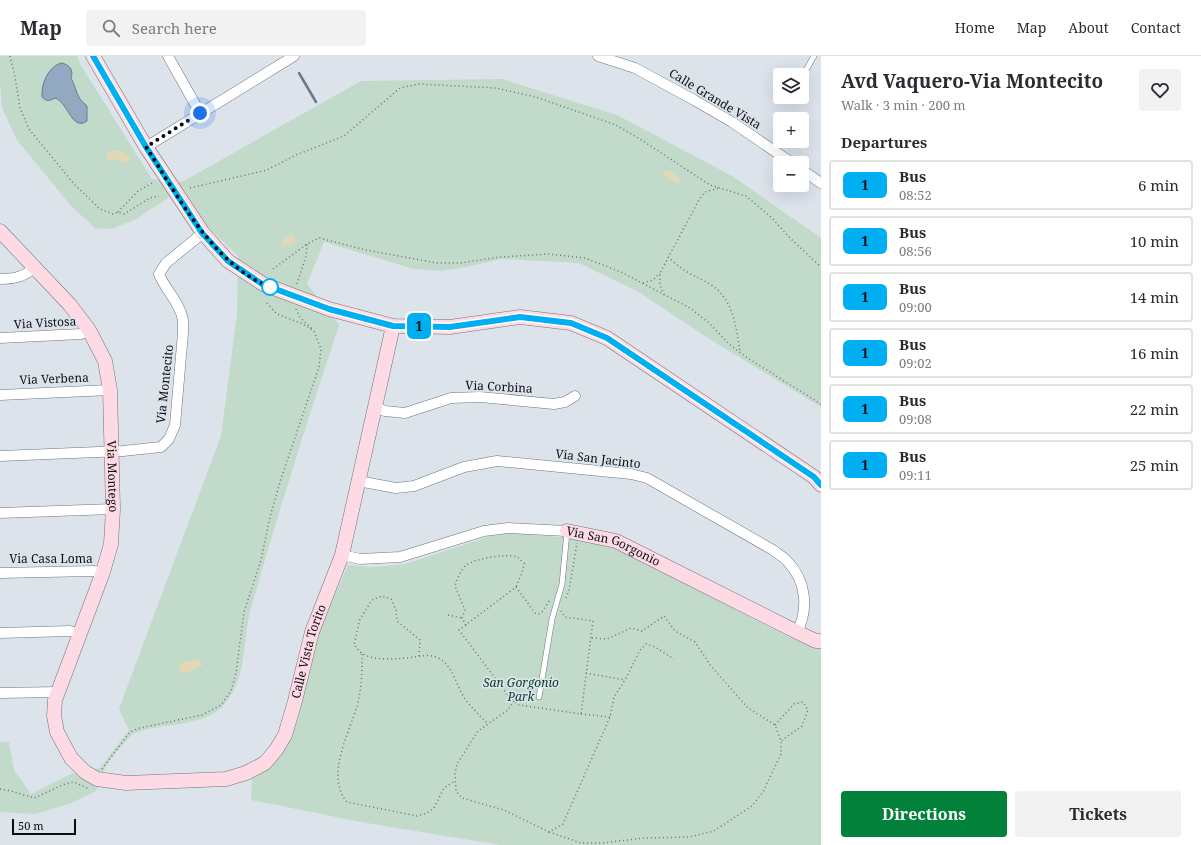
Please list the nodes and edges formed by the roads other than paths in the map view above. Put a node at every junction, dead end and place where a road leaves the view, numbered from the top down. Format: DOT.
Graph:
graph roads {
  1 [pos="92,56"];
  2 [pos="168,56"];
  3 [pos="294,56"];
  4 [pos="598,56"];
  5 [pos="814,56"];
  6 [pos="807,68"];
  7 [pos="200,113"];
  8 [pos="146,147"];
  9 [pos="782,156"];
  10 [pos="809,175"];
  11 [pos="821,183"];
  12 [pos="0,230"];
  13 [pos="202,233"];
  14 [pos="35,267"];
  15 [pos="0,279"];
  16 [pos="393,326"];
  17 [pos="89,330"];
  18 [pos="0,338"];
  19 [pos="110,390"];
  20 [pos="0,395"];
  21 [pos="575,396"];
  22 [pos="375,407"];
  23 [pos="111,451"];
  24 [pos="0,456"];
  25 [pos="358,481"];
  26 [pos="821,485"];
  27 [pos="113,509"];
  28 [pos="0,513"];
  29 [pos="573,532"];
  30 [pos="342,555"];
  31 [pos="103,572"];
  32 [pos="0,573"];
  33 [pos="797,632"];
  34 [pos="0,633"];
  35 [pos="80,634"];
  36 [pos="821,641"];
  37 [pos="58,692"];
  38 [pos="0,693"];
  39 [pos="539,697"];
  40 [pos="65,748"];
  1 -- 8 [label="street"];
  2 -- 7 [label="street"];
  3 -- 7 [label="street"];
  4 -- 9 [label="street, Calle Grande Vista"];
  5 -- 6 [label="lane"];
  7 -- 8 [label="street"];
  8 -- 13 [label="street"];
  10 -- 11 [label="street"];
  12 -- 14 [label="street, Via Montego"];
  13 -- 16 [label="street"];
  13 -- 23 [label="street, Via Montecito"];
  14 -- 15 [label="street"];
  14 -- 17 [label="street, Via Montego"];
  16 -- 22 [label="street, Calle Vista Torito"];
  16 -- 26 [label="street"];
  17 -- 18 [label="street, Via Vistosa"];
  17 -- 19 [label="street, Via Montego"];
  19 -- 20 [label="street, Via Verbena"];
  19 -- 23 [label="street, Via Montego"];
  21 -- 22 [label="street, Via Corbina"];
  22 -- 25 [label="street, Calle Vista Torito"];
  23 -- 24 [label="street, Via Montecito"];
  23 -- 27 [label="street, Via Montego"];
  25 -- 30 [label="street, Calle Vista Torito"];
  25 -- 33 [label="street, Via San Jacinto"];
  27 -- 28 [label="street"];
  27 -- 31 [label="street, Via Montego"];
  29 -- 30 [label="street, Via San Gorgonio"];
  29 -- 33 [label="street, Via San Gorgonio"];
  29 -- 39 [label="lane"];
  30 -- 40 [label="street, Calle Vista Torito"];
  31 -- 32 [label="street, Via Casa Loma"];
  31 -- 35 [label="street, Via Montego"];
  33 -- 36 [label="street, Via San Gorgonio"];
  34 -- 35 [label="street"];
  35 -- 37 [label="street, Via Montego"];
  37 -- 38 [label="street"];
  37 -- 40 [label="street, Via Montego"];
}
